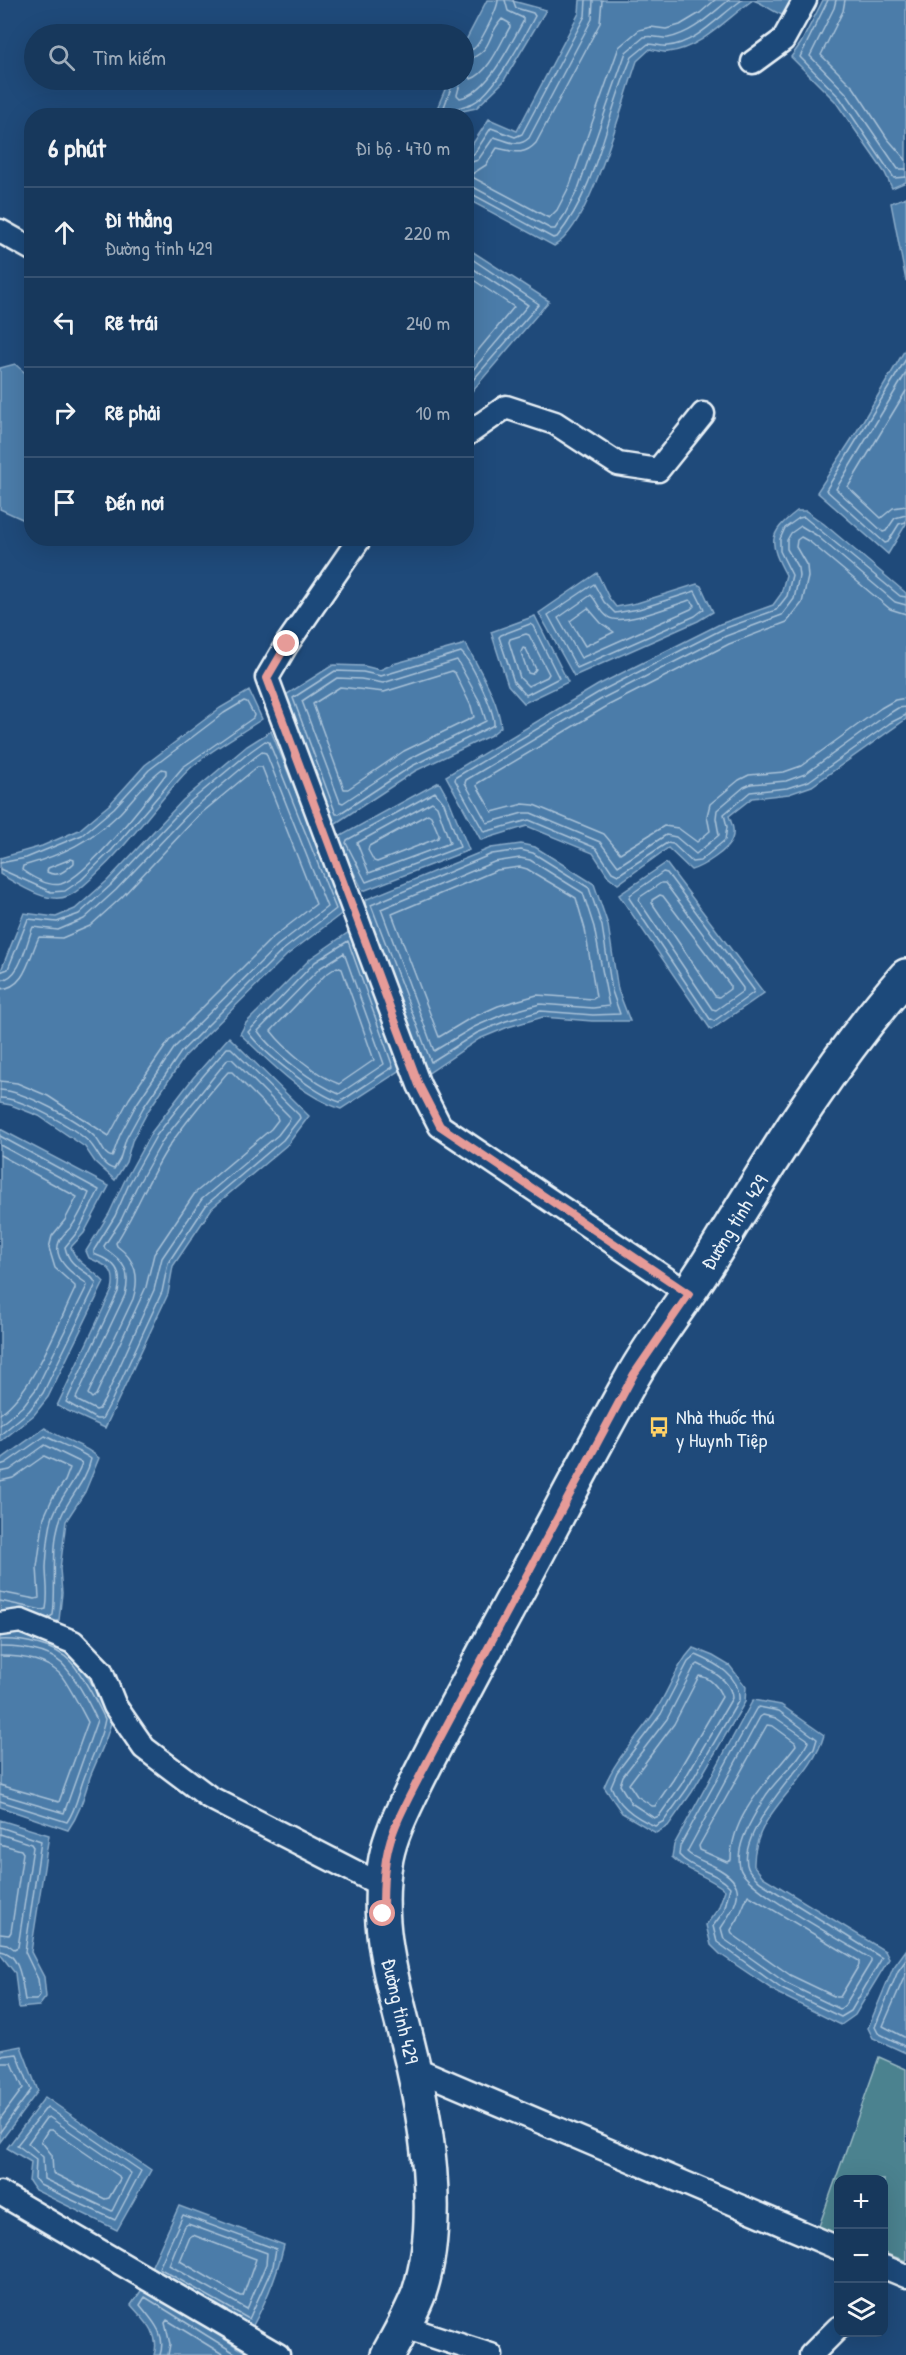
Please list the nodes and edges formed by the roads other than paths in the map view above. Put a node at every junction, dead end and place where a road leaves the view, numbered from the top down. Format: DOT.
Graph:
graph roads {
  1 [pos="805,0"];
  2 [pos="753,62"];
  3 [pos="0,231"];
  4 [pos="24,244"];
  5 [pos="703,414"];
  6 [pos="474,429"];
  7 [pos="354,546"];
  8 [pos="906,976"];
  9 [pos="689,1294"];
  10 [pos="0,1624"];
  11 [pos="383,1886"];
  12 [pos="414,2068"];
  13 [pos="0,2193"];
  14 [pos="834,2246"];
  15 [pos="834,2332"];
  16 [pos="396,2341"];
  17 [pos="278,2355"];
  18 [pos="491,2355"];
  19 [pos="811,2355"];
  1 -- 2 [label="street"];
  3 -- 4 [label="street"];
  5 -- 6 [label="street"];
  7 -- 9 [label="street"];
  8 -- 9 [label="main road, Đường tỉnh 429"];
  9 -- 11 [label="main road, Đường tỉnh 429"];
  10 -- 11 [label="street"];
  11 -- 12 [label="main road, Đường tỉnh 429"];
  12 -- 14 [label="street"];
  12 -- 16 [label="main road, Đường tỉnh 429"];
  13 -- 17 [label="street"];
  15 -- 19 [label="street"];
  16 -- 18 [label="street"];
}
